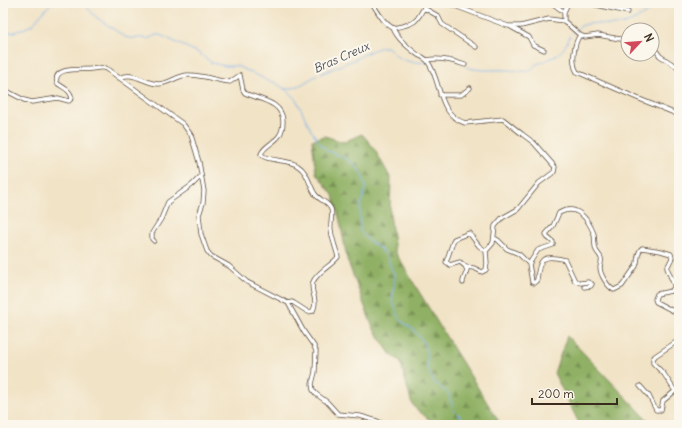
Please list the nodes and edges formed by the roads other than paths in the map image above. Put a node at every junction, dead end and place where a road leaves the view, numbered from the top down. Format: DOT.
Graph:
graph roads {
  1 [pos="372,3"];
  2 [pos="426,3"];
  3 [pos="447,3"];
  4 [pos="552,3"];
  5 [pos="568,3"];
  6 [pos="587,3"];
  7 [pos="424,8"];
  8 [pos="564,12"];
  9 [pos="628,12"];
  10 [pos="564,21"];
  11 [pos="508,26"];
  12 [pos="394,28"];
  13 [pos="578,34"];
  14 [pos="620,39"];
  15 [pos="476,47"];
  16 [pos="544,50"];
  17 [pos="660,56"];
  18 [pos="427,60"];
  19 [pos="465,65"];
  20 [pos="679,68"];
  21 [pos="119,78"];
  22 [pos="470,88"];
  23 [pos="3,89"];
  24 [pos="440,95"];
  25 [pos="679,114"];
  26 [pos="201,176"];
  27 [pos="494,238"];
  28 [pos="154,241"];
  29 [pos="486,251"];
  30 [pos="529,264"];
  31 [pos="466,267"];
  32 [pos="463,283"];
  33 [pos="584,287"];
  34 [pos="288,303"];
  35 [pos="678,314"];
  36 [pos="679,340"];
  37 [pos="640,386"];
  38 [pos="385,425"];
  1 -- 12 [label="street"];
  2 -- 7 [label="street"];
  3 -- 11 [label="street"];
  4 -- 8 [label="street"];
  5 -- 8 [label="street"];
  6 -- 9 [label="street"];
  7 -- 12 [label="street"];
  7 -- 15 [label="street"];
  8 -- 10 [label="street"];
  10 -- 11 [label="street"];
  10 -- 13 [label="street"];
  11 -- 16 [label="street"];
  12 -- 18 [label="street"];
  13 -- 14 [label="street"];
  13 -- 25 [label="street"];
  17 -- 20 [label="street"];
  18 -- 19 [label="street"];
  18 -- 24 [label="street"];
  21 -- 23 [label="street"];
  21 -- 26 [label="street"];
  21 -- 34 [label="street"];
  22 -- 24 [label="street"];
  24 -- 27 [label="street"];
  26 -- 28 [label="street"];
  26 -- 34 [label="street"];
  27 -- 29 [label="street"];
  27 -- 30 [label="street"];
  29 -- 31 [label="street"];
  29 -- 31 [label="street"];
  30 -- 33 [label="street"];
  30 -- 35 [label="street"];
  31 -- 32 [label="street"];
  34 -- 38 [label="street"];
  36 -- 37 [label="street"];
}
